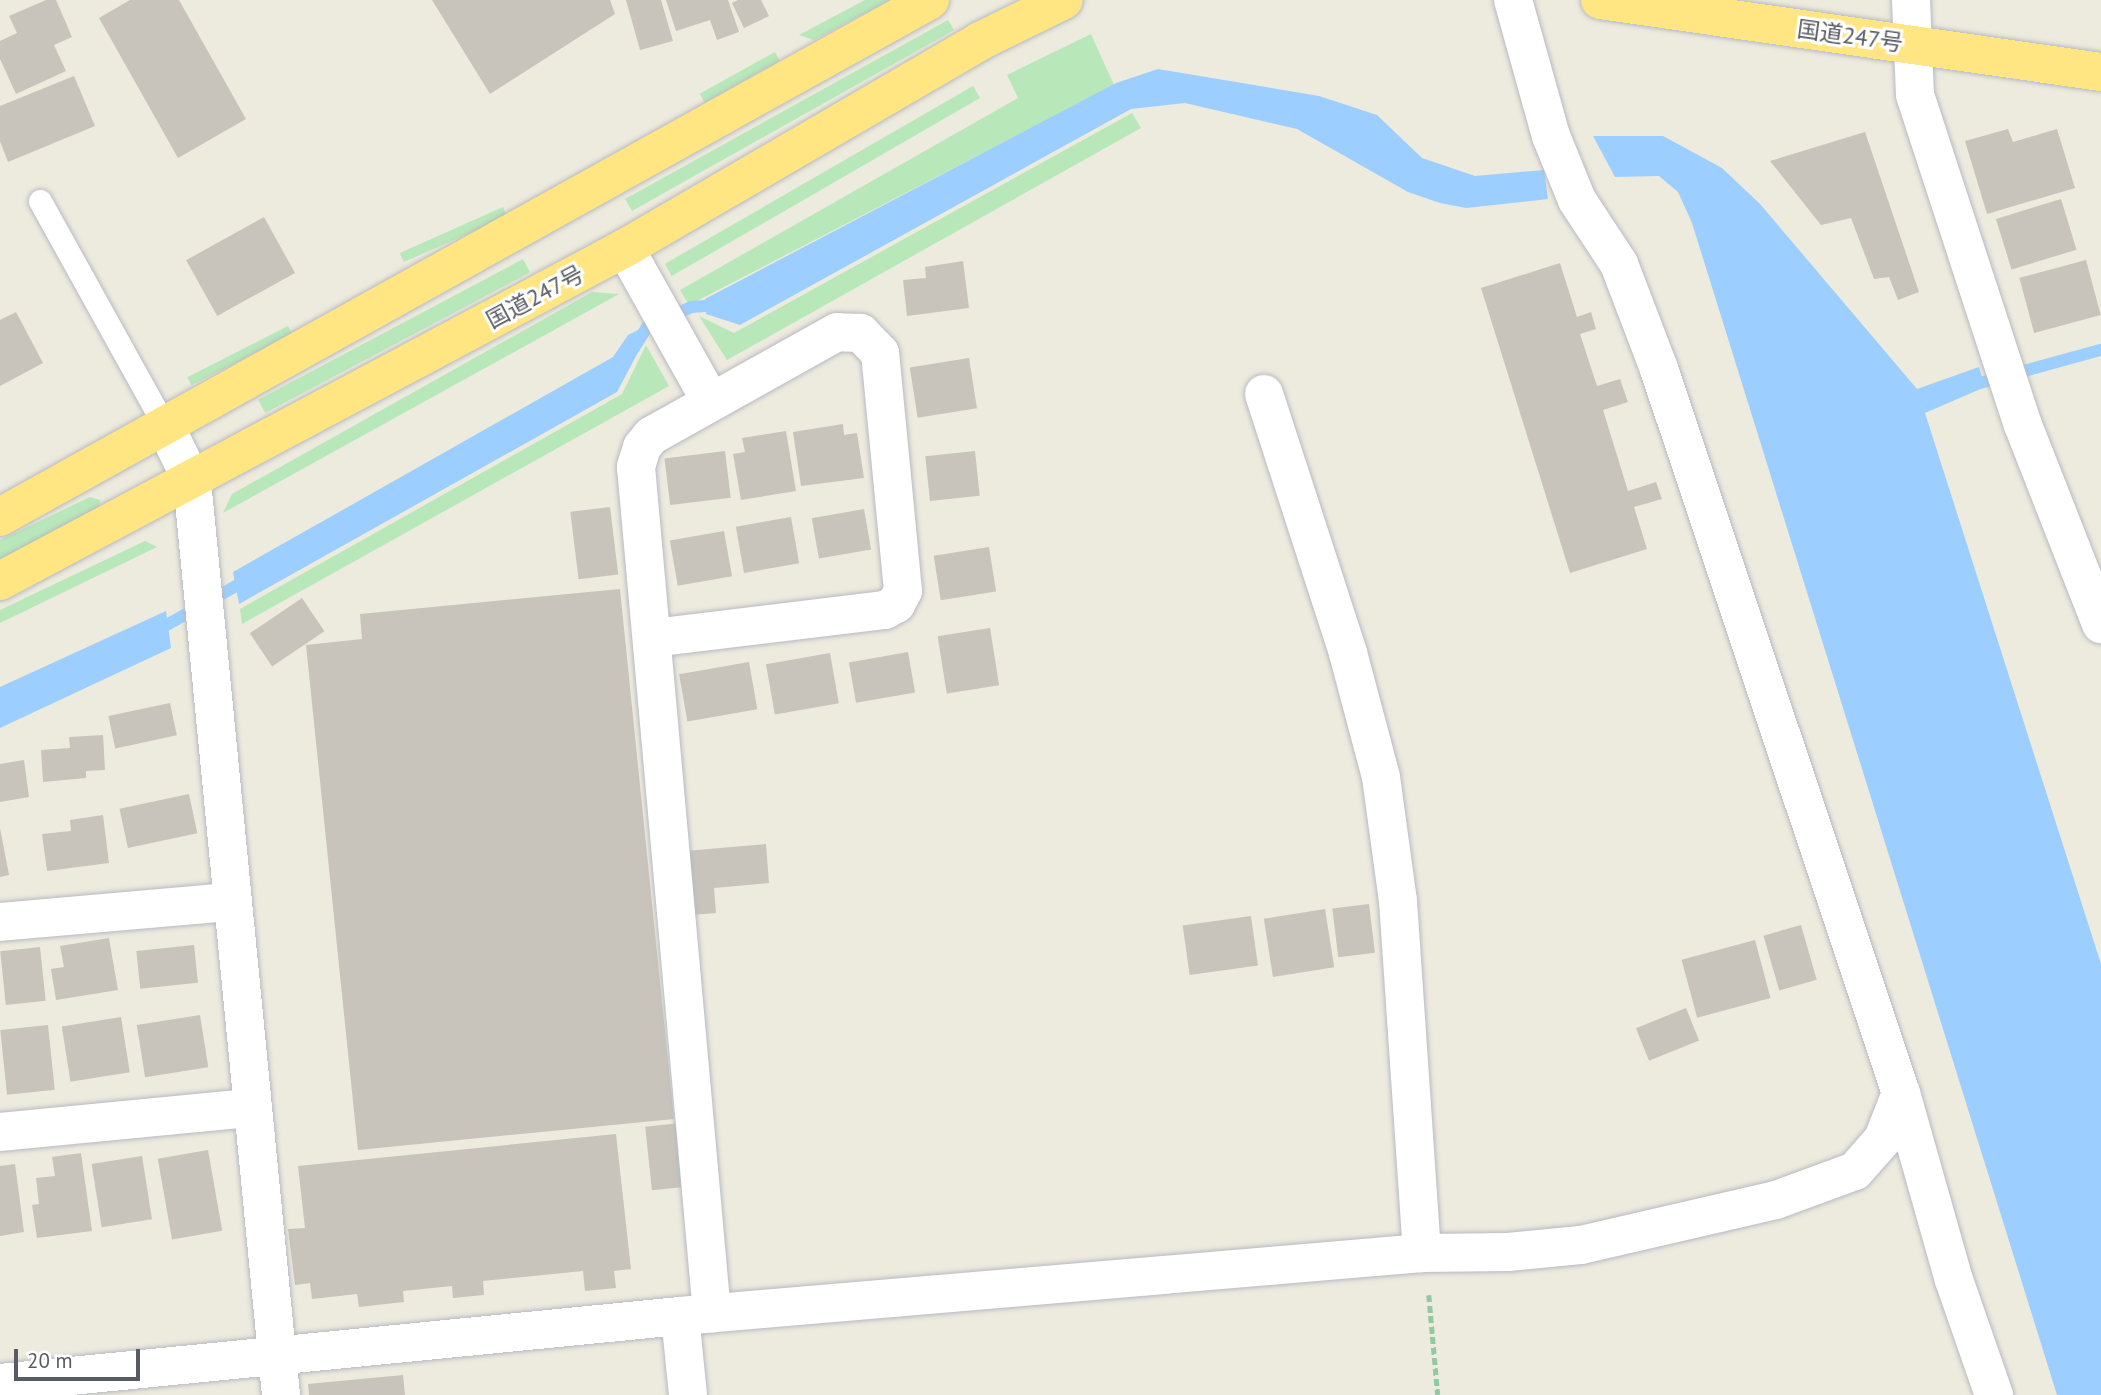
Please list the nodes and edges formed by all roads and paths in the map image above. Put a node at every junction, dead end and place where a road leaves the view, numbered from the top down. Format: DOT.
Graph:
graph roads {
  1 [pos="930,0"];
  2 [pos="1033,0"];
  3 [pos="1064,0"];
  4 [pos="1513,0"];
  5 [pos="1600,0"];
  6 [pos="1911,0"];
  7 [pos="980,41"];
  8 [pos="1911,45"];
  9 [pos="2101,72"];
  10 [pos="40,201"];
  11 [pos="625,248"];
  12 [pos="1264,394"];
  13 [pos="711,402"];
  14 [pos="166,428"];
  15 [pos="192,481"];
  16 [pos="0,517"];
  17 [pos="0,580"];
  18 [pos="2098,606"];
  19 [pos="653,638"];
  20 [pos="230,902"];
  21 [pos="0,922"];
  22 [pos="1901,1093"];
  23 [pos="251,1108"];
  24 [pos="0,1132"];
  25 [pos="1422,1253"];
  26 [pos="696,1315"];
  27 [pos="279,1377"];
  28 [pos="0,1383"];
  29 [pos="688,1395"];
  30 [pos="1438,1395"];
  31 [pos="1994,1395"];
  1 -- 14 [label="highway"];
  2 -- 7 [label="highway"];
  3 -- 7 [label="highway, 国道247号"];
  4 -- 22 [label="street"];
  5 -- 8 [label="highway, 国道247号"];
  6 -- 8 [label="street"];
  7 -- 11 [label="highway, 国道247号"];
  8 -- 9 [label="highway, 国道247号"];
  8 -- 18 [label="street"];
  10 -- 14 [label="lane"];
  11 -- 13 [label="street"];
  11 -- 15 [label="highway, 国道247号"];
  12 -- 25 [label="street"];
  13 -- 19 [label="street"];
  13 -- 19 [label="street"];
  14 -- 15 [label="street"];
  14 -- 16 [label="highway"];
  15 -- 17 [label="highway, 国道247号"];
  15 -- 20 [label="street"];
  19 -- 26 [label="street"];
  20 -- 21 [label="street"];
  20 -- 23 [label="street"];
  22 -- 25 [label="street"];
  22 -- 31 [label="street"];
  23 -- 24 [label="street"];
  23 -- 27 [label="street"];
  25 -- 26 [label="street"];
  25 -- 30 [label="path"];
  26 -- 27 [label="street"];
  26 -- 29 [label="street"];
  27 -- 28 [label="street"];
}
